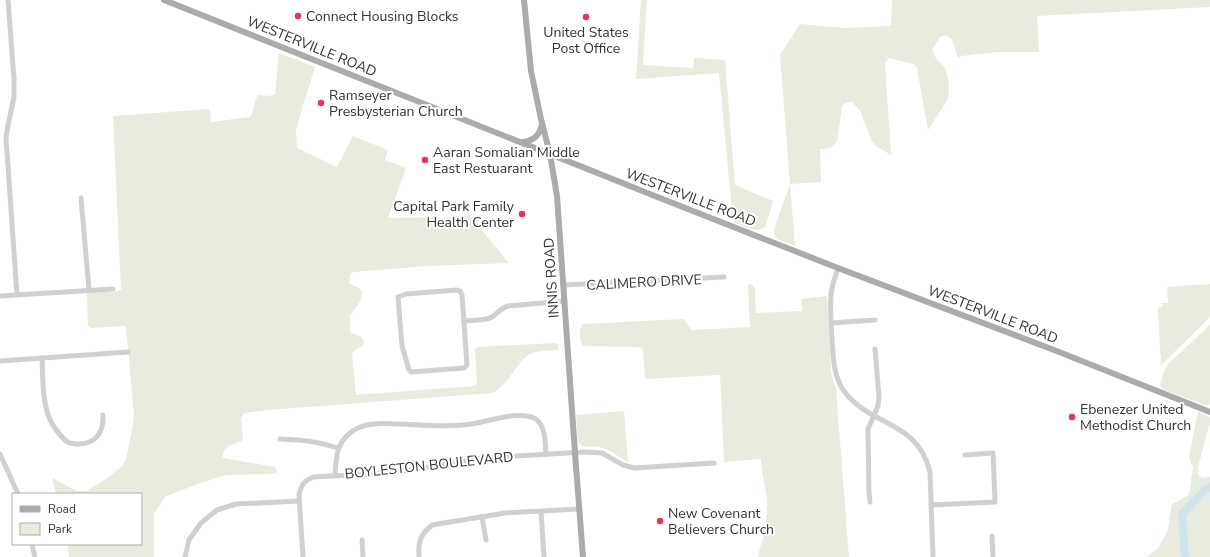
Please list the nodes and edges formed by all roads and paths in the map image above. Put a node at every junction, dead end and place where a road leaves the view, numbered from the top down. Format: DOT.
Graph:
graph roads {
  1 [pos="8,0"];
  2 [pos="164,0"];
  3 [pos="524,0"];
  4 [pos="542,122"];
  5 [pos="521,143"];
  6 [pos="550,154"];
  7 [pos="80,198"];
  8 [pos="838,268"];
  9 [pos="724,278"];
  10 [pos="564,285"];
  11 [pos="113,289"];
  12 [pos="89,290"];
  13 [pos="17,295"];
  14 [pos="0,296"];
  15 [pos="565,301"];
  16 [pos="874,320"];
  17 [pos="464,321"];
  18 [pos="831,323"];
  19 [pos="875,349"];
  20 [pos="128,352"];
  21 [pos="42,358"];
  22 [pos="0,361"];
  23 [pos="1210,412"];
  24 [pos="103,415"];
  25 [pos="873,415"];
  26 [pos="280,439"];
  27 [pos="338,448"];
  28 [pos="575,453"];
  29 [pos="0,454"];
  30 [pos="546,454"];
  31 [pos="966,455"];
  32 [pos="714,463"];
  33 [pos="335,475"];
  34 [pos="18,493"];
  35 [pos="299,501"];
  36 [pos="870,502"];
  37 [pos="930,505"];
  38 [pos="579,509"];
  39 [pos="541,512"];
  40 [pos="482,517"];
  41 [pos="992,536"];
  42 [pos="362,540"];
  43 [pos="486,540"];
  44 [pos="32,545"];
  45 [pos="35,557"];
  46 [pos="185,557"];
  47 [pos="302,557"];
  48 [pos="363,557"];
  49 [pos="419,557"];
  50 [pos="544,557"];
  51 [pos="583,557"];
  52 [pos="933,557"];
  53 [pos="993,557"];
  1 -- 13 [label="street"];
  2 -- 5 [label="main road, WESTERVILLE ROAD"];
  3 -- 4 [label="main road, INNIS ROAD"];
  4 -- 5 [label="main road"];
  4 -- 6 [label="main road, INNIS ROAD"];
  5 -- 6 [label="main road, WESTERVILLE ROAD"];
  6 -- 8 [label="main road, WESTERVILLE ROAD"];
  6 -- 10 [label="main road, INNIS ROAD"];
  7 -- 12 [label="street"];
  8 -- 18 [label="street"];
  8 -- 23 [label="main road, WESTERVILLE ROAD"];
  9 -- 10 [label="street, CALIMERO DRIVE"];
  10 -- 15 [label="main road, INNIS ROAD"];
  11 -- 12 [label="street"];
  12 -- 13 [label="street"];
  13 -- 14 [label="street"];
  15 -- 17 [label="street"];
  15 -- 28 [label="main road, INNIS ROAD"];
  16 -- 18 [label="street"];
  17 -- 17 [label="street"];
  18 -- 25 [label="street"];
  19 -- 25 [label="street"];
  20 -- 21 [label="street"];
  21 -- 22 [label="street"];
  21 -- 24 [label="street"];
  25 -- 36 [label="street"];
  25 -- 37 [label="street"];
  26 -- 27 [label="street"];
  27 -- 30 [label="street"];
  27 -- 33 [label="street"];
  28 -- 30 [label="street, BOYLESTON BOULEVARD"];
  28 -- 32 [label="street, BOYLESTON BOULEVARD"];
  28 -- 38 [label="main road, INNIS ROAD"];
  29 -- 34 [label="street"];
  30 -- 33 [label="street, BOYLESTON BOULEVARD"];
  31 -- 37 [label="street"];
  33 -- 35 [label="street, BOYLESTON BOULEVARD"];
  35 -- 46 [label="street"];
  35 -- 47 [label="street"];
  37 -- 52 [label="street"];
  38 -- 39 [label="street"];
  38 -- 51 [label="main road, INNIS ROAD"];
  39 -- 40 [label="street"];
  39 -- 50 [label="street"];
  40 -- 43 [label="street"];
  40 -- 49 [label="street"];
  41 -- 53 [label="street"];
  42 -- 48 [label="street"];
  44 -- 45 [label="street"];
}
